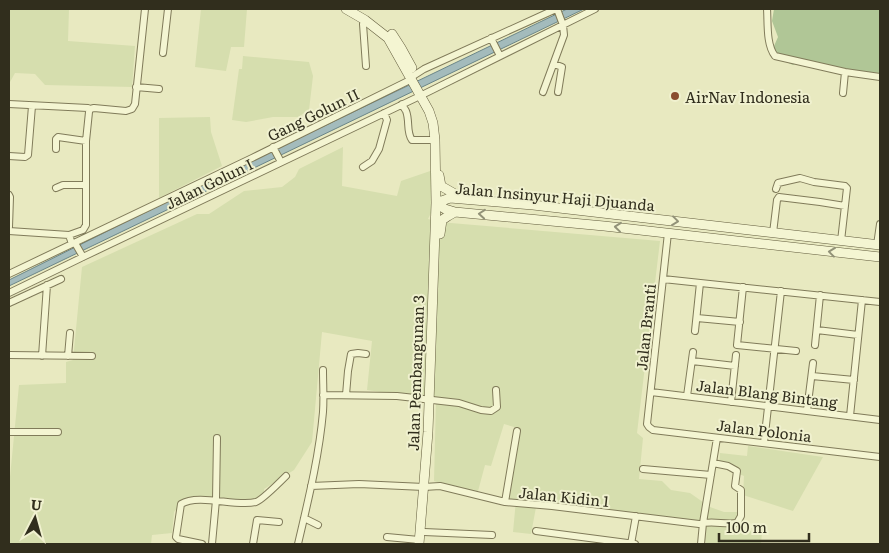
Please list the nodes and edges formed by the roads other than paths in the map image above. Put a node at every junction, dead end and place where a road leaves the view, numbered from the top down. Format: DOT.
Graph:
graph roads {
  1 [pos="145,9"];
  2 [pos="168,9"];
  3 [pos="346,9"];
  4 [pos="354,9"];
  5 [pos="595,9"];
  6 [pos="767,9"];
  7 [pos="554,10"];
  8 [pos="365,20"];
  9 [pos="562,22"];
  10 [pos="492,41"];
  11 [pos="163,53"];
  12 [pos="499,54"];
  13 [pos="554,64"];
  14 [pos="366,66"];
  15 [pos="846,72"];
  16 [pos="413,77"];
  17 [pos="880,77"];
  18 [pos="136,87"];
  19 [pos="159,89"];
  20 [pos="543,92"];
  21 [pos="558,92"];
  22 [pos="843,93"];
  23 [pos="422,94"];
  24 [pos="9,104"];
  25 [pos="402,104"];
  26 [pos="32,106"];
  27 [pos="90,109"];
  28 [pos="384,113"];
  29 [pos="435,140"];
  30 [pos="86,141"];
  31 [pos="274,148"];
  32 [pos="56,149"];
  33 [pos="9,156"];
  34 [pos="280,160"];
  35 [pos="363,167"];
  36 [pos="86,185"];
  37 [pos="56,188"];
  38 [pos="776,189"];
  39 [pos="9,195"];
  40 [pos="463,199"];
  41 [pos="436,203"];
  42 [pos="533,205"];
  43 [pos="846,206"];
  44 [pos="455,212"];
  45 [pos="530,218"];
  46 [pos="880,224"];
  47 [pos="9,227"];
  48 [pos="83,230"];
  49 [pos="749,230"];
  50 [pos="9,232"];
  51 [pos="768,232"];
  52 [pos="668,233"];
  53 [pos="69,235"];
  54 [pos="89,236"];
  55 [pos="841,241"];
  56 [pos="748,242"];
  57 [pos="762,243"];
  58 [pos="75,244"];
  59 [pos="878,245"];
  60 [pos="82,256"];
  61 [pos="880,257"];
  62 [pos="9,274"];
  63 [pos="61,279"];
  64 [pos="663,279"];
  65 [pos="700,283"];
  66 [pos="48,285"];
  67 [pos="743,287"];
  68 [pos="781,291"];
  69 [pos="9,293"];
  70 [pos="820,295"];
  71 [pos="862,300"];
  72 [pos="880,302"];
  73 [pos="9,303"];
  74 [pos="697,318"];
  75 [pos="740,322"];
  76 [pos="817,330"];
  77 [pos="695,331"];
  78 [pos="70,333"];
  79 [pos="858,335"];
  80 [pos="815,345"];
  81 [pos="775,348"];
  82 [pos="796,351"];
  83 [pos="693,352"];
  84 [pos="366,354"];
  85 [pos="736,355"];
  86 [pos="9,356"];
  87 [pos="42,356"];
  88 [pos="68,356"];
  89 [pos="92,356"];
  90 [pos="692,361"];
  91 [pos="814,362"];
  92 [pos="735,366"];
  93 [pos="323,370"];
  94 [pos="812,376"];
  95 [pos="854,380"];
  96 [pos="496,390"];
  97 [pos="651,392"];
  98 [pos="323,395"];
  99 [pos="346,395"];
  100 [pos="687,396"];
  101 [pos="431,400"];
  102 [pos="731,402"];
  103 [pos="768,406"];
  104 [pos="807,411"];
  105 [pos="850,416"];
  106 [pos="880,420"];
  107 [pos="647,424"];
  108 [pos="517,431"];
  109 [pos="9,432"];
  110 [pos="58,432"];
  111 [pos="217,438"];
  112 [pos="717,438"];
  113 [pos="764,443"];
  114 [pos="880,457"];
  115 [pos="713,463"];
  116 [pos="643,469"];
  117 [pos="711,475"];
  118 [pos="286,476"];
  119 [pos="311,486"];
  120 [pos="426,487"];
  121 [pos="216,500"];
  122 [pos="505,502"];
  123 [pos="636,516"];
  124 [pos="304,518"];
  125 [pos="278,522"];
  126 [pos="703,523"];
  127 [pos="318,525"];
  128 [pos="536,531"];
  129 [pos="492,535"];
  130 [pos="387,537"];
  131 [pos="421,540"];
  132 [pos="202,544"];
  133 [pos="212,544"];
  134 [pos="253,544"];
  135 [pos="298,544"];
  136 [pos="631,544"];
  137 [pos="635,544"];
  138 [pos="701,544"];
  1 -- 18 [label="street"];
  2 -- 11 [label="street"];
  3 -- 8 [label="main road"];
  4 -- 16 [label="main road"];
  5 -- 9 [label="street, Jalan Golun I"];
  6 -- 15 [label="street"];
  7 -- 9 [label="street"];
  7 -- 10 [label="street, Gang Golun II"];
  8 -- 14 [label="street"];
  8 -- 16 [label="main road"];
  9 -- 12 [label="street, Jalan Golun I"];
  9 -- 13 [label="street"];
  10 -- 12 [label="street"];
  10 -- 16 [label="street, Gang Golun II"];
  12 -- 23 [label="street, Jalan Golun I"];
  13 -- 20 [label="street"];
  13 -- 21 [label="street"];
  15 -- 17 [label="street"];
  15 -- 22 [label="street"];
  16 -- 23 [label="main road"];
  16 -- 31 [label="street, Gang Golun II"];
  18 -- 19 [label="street"];
  18 -- 27 [label="street"];
  23 -- 25 [label="street, Jalan Golun I"];
  23 -- 29 [label="main road, Jalan Pembangunan 3"];
  23 -- 40 [label="main road"];
  24 -- 26 [label="street"];
  25 -- 28 [label="street, Jalan Golun I"];
  25 -- 29 [label="street"];
  26 -- 27 [label="street"];
  26 -- 33 [label="street"];
  27 -- 30 [label="street"];
  28 -- 34 [label="street, Jalan Golun I"];
  28 -- 35 [label="street"];
  29 -- 41 [label="main road, Jalan Pembangunan 3"];
  30 -- 32 [label="street"];
  30 -- 36 [label="street"];
  31 -- 34 [label="street"];
  31 -- 54 [label="street, Gang Golun II"];
  34 -- 60 [label="street, Jalan Golun I"];
  36 -- 37 [label="street"];
  36 -- 48 [label="street"];
  38 -- 43 [label="street"];
  39 -- 47 [label="street"];
  40 -- 41 [label="main road, Jalan Insinyur Haji Djuanda"];
  40 -- 42 [label="main road, Jalan Insinyur Haji Djuanda"];
  41 -- 44 [label="main road, Jalan Insinyur Haji Djuanda"];
  41 -- 101 [label="main road, Jalan Pembangunan 3"];
  42 -- 45 [label="main road"];
  42 -- 49 [label="main road, Jalan Insinyur Haji Djuanda, one-way"];
  43 -- 51 [label="street"];
  43 -- 55 [label="street"];
  45 -- 44 [label="main road, Jalan Insinyur Haji Djuanda, one-way"];
  44 -- 101 [label="main road, Jalan Pembangunan 3"];
  52 -- 45 [label="main road, Jalan Insinyur Haji Djuanda, one-way"];
  46 -- 59 [label="street"];
  48 -- 53 [label="street"];
  48 -- 54 [label="street"];
  49 -- 51 [label="main road, Jalan Insinyur Haji Djuanda"];
  49 -- 56 [label="main road"];
  50 -- 53 [label="street"];
  51 -- 55 [label="main road, Jalan Insinyur Haji Djuanda"];
  51 -- 57 [label="main road"];
  52 -- 56 [label="main road, Jalan Insinyur Haji Djuanda"];
  52 -- 64 [label="street, Jalan Branti"];
  53 -- 58 [label="street"];
  54 -- 58 [label="street, Gang Golun II"];
  55 -- 59 [label="main road, Jalan Insinyur Haji Djuanda"];
  56 -- 57 [label="main road, Jalan Insinyur Haji Djuanda"];
  61 -- 57 [label="main road, Jalan Insinyur Haji Djuanda, one-way"];
  58 -- 60 [label="street"];
  58 -- 62 [label="street, Gang Golun II"];
  60 -- 69 [label="street, Jalan Golun I"];
  63 -- 66 [label="street"];
  64 -- 65 [label="street"];
  64 -- 97 [label="street, Jalan Branti"];
  65 -- 67 [label="street"];
  65 -- 74 [label="street"];
  66 -- 73 [label="street"];
  66 -- 87 [label="street"];
  67 -- 68 [label="street"];
  67 -- 75 [label="street"];
  68 -- 70 [label="street"];
  68 -- 81 [label="street"];
  70 -- 71 [label="street"];
  70 -- 76 [label="street"];
  71 -- 72 [label="street"];
  71 -- 79 [label="street"];
  74 -- 75 [label="street"];
  74 -- 77 [label="street"];
  75 -- 81 [label="street"];
  76 -- 79 [label="street"];
  76 -- 80 [label="street"];
  78 -- 88 [label="street"];
  79 -- 95 [label="street"];
  81 -- 82 [label="street"];
  81 -- 103 [label="street"];
  83 -- 90 [label="street"];
  84 -- 99 [label="street"];
  85 -- 92 [label="street"];
  86 -- 87 [label="street"];
  87 -- 88 [label="street"];
  88 -- 89 [label="street"];
  90 -- 92 [label="street"];
  90 -- 100 [label="street"];
  91 -- 94 [label="street"];
  92 -- 102 [label="street"];
  93 -- 98 [label="street"];
  94 -- 95 [label="street"];
  94 -- 104 [label="street"];
  95 -- 105 [label="street"];
  96 -- 101 [label="street"];
  97 -- 100 [label="street, Jalan Blang Bintang"];
  97 -- 107 [label="street, Jalan Branti"];
  98 -- 99 [label="street"];
  98 -- 119 [label="street"];
  99 -- 101 [label="street"];
  100 -- 102 [label="street, Jalan Blang Bintang"];
  101 -- 120 [label="main road, Jalan Pembangunan 3"];
  102 -- 103 [label="street, Jalan Blang Bintang"];
  103 -- 104 [label="street, Jalan Blang Bintang"];
  103 -- 113 [label="street"];
  104 -- 105 [label="street, Jalan Blang Bintang"];
  105 -- 106 [label="street, Jalan Blang Bintang"];
  107 -- 112 [label="street, Jalan Polonia"];
  108 -- 122 [label="street"];
  109 -- 110 [label="street"];
  111 -- 121 [label="street"];
  112 -- 113 [label="street, Jalan Polonia"];
  112 -- 115 [label="street"];
  113 -- 114 [label="street, Jalan Polonia"];
  115 -- 117 [label="street"];
  115 -- 126 [label="street, Jalan Kidin 1"];
  116 -- 117 [label="street"];
  117 -- 126 [label="street"];
  118 -- 121 [label="street"];
  119 -- 120 [label="street, Jalan Kidin 1"];
  119 -- 124 [label="street"];
  120 -- 122 [label="street, Jalan Kidin 1"];
  120 -- 131 [label="main road, Jalan Pembangunan 3"];
  121 -- 132 [label="street"];
  121 -- 133 [label="street"];
  122 -- 123 [label="street, Jalan Kidin 1"];
  123 -- 126 [label="street, Jalan Kidin 1"];
  123 -- 136 [label="street"];
  124 -- 127 [label="street"];
  124 -- 135 [label="street"];
  125 -- 134 [label="street"];
  126 -- 138 [label="street"];
  128 -- 136 [label="street"];
  129 -- 131 [label="street"];
  130 -- 131 [label="street"];
  136 -- 137 [label="street"];
}
